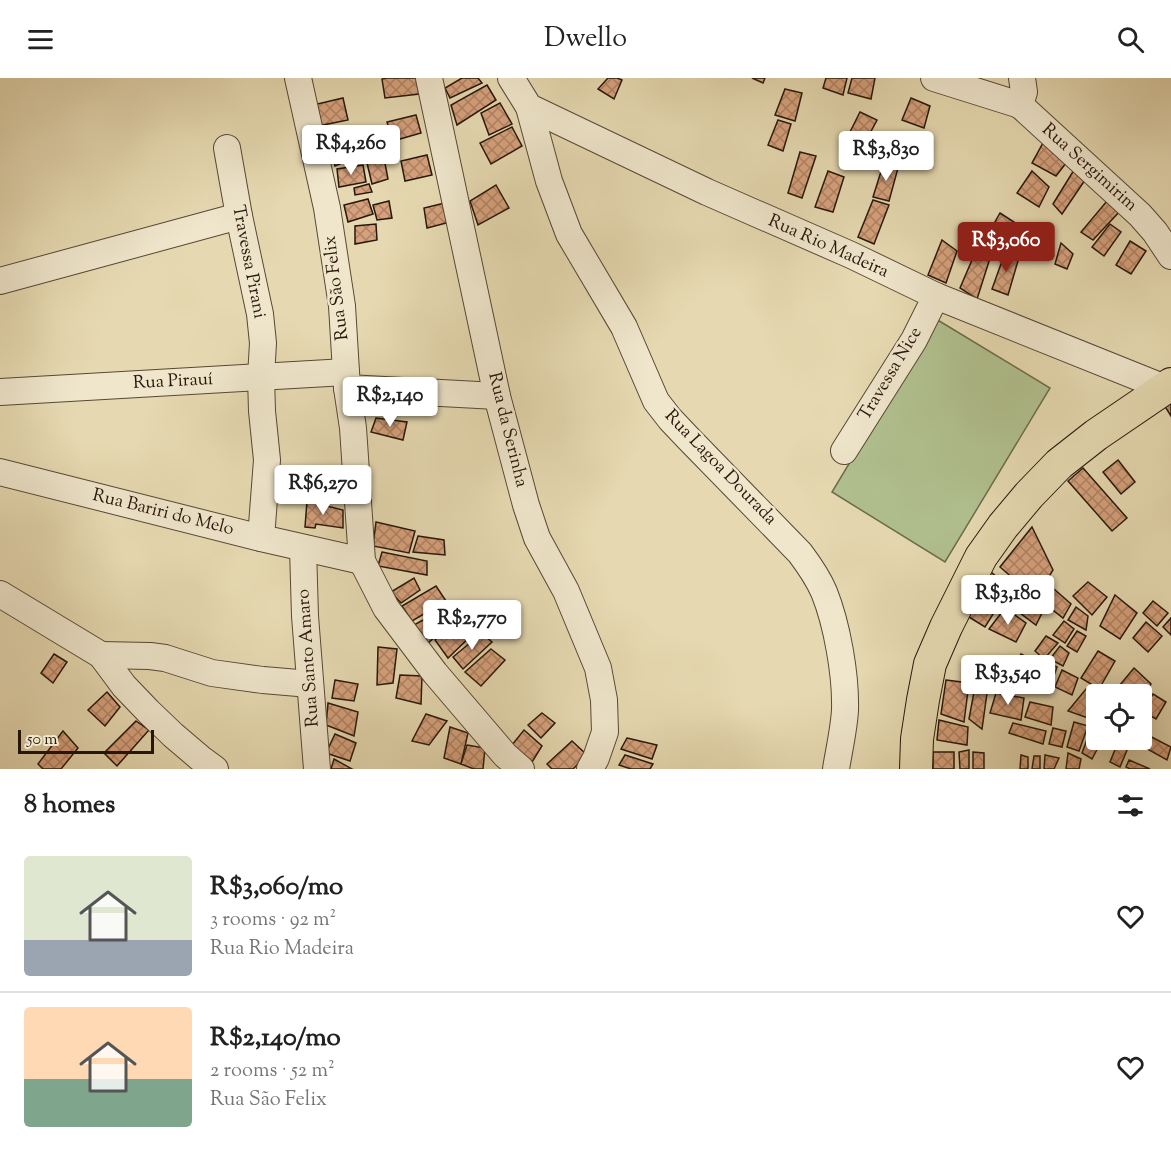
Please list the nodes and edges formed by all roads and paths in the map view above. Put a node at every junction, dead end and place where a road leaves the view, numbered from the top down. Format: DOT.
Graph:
graph roads {
  1 [pos="298,78"];
  2 [pos="429,78"];
  3 [pos="511,78"];
  4 [pos="934,78"];
  5 [pos="1022,78"];
  6 [pos="1020,105"];
  7 [pos="529,107"];
  8 [pos="227,148"];
  9 [pos="239,216"];
  10 [pos="1171,256"];
  11 [pos="0,281"];
  12 [pos="936,296"];
  13 [pos="261,377"];
  14 [pos="347,380"];
  15 [pos="1168,386"];
  16 [pos="0,392"];
  17 [pos="497,396"];
  18 [pos="844,451"];
  19 [pos="0,472"];
  20 [pos="261,538"];
  21 [pos="303,548"];
  22 [pos="362,561"];
  23 [pos="0,594"];
  24 [pos="101,655"];
  25 [pos="310,684"];
  26 [pos="215,769"];
  27 [pos="317,769"];
  28 [pos="520,769"];
  29 [pos="590,769"];
  30 [pos="836,769"];
  31 [pos="916,769"];
  1 -- 14 [label="street, Rua São Felix"];
  2 -- 17 [label="street, Rua da Serinha"];
  3 -- 7 [label="street"];
  4 -- 6 [label="street"];
  5 -- 6 [label="street"];
  6 -- 10 [label="street, Rua Sergimirim"];
  7 -- 12 [label="street, Rua Rio Madeira"];
  7 -- 30 [label="street, Rua Lagoa Dourada"];
  8 -- 9 [label="street, Travessa Pirani"];
  9 -- 11 [label="street"];
  9 -- 13 [label="street, Travessa Pirani"];
  12 -- 15 [label="street, Rua Rio Madeira"];
  12 -- 18 [label="street, Travessa Nice"];
  13 -- 14 [label="street, Rua Pirauí"];
  13 -- 16 [label="street, Rua Pirauí"];
  13 -- 20 [label="street, Travessa Pirani"];
  14 -- 17 [label="street, Rua Pirauí"];
  14 -- 22 [label="street, Rua São Felix"];
  15 -- 31 [label="main road"];
  17 -- 29 [label="street, Rua da Serinha"];
  19 -- 20 [label="street, Rua Bariri do Melo"];
  20 -- 21 [label="street, Rua Bariri do Melo"];
  21 -- 22 [label="street, Rua Bariri do Melo"];
  21 -- 25 [label="street, Rua Santo Amaro"];
  22 -- 28 [label="street, Rua São Felix"];
  23 -- 24 [label="street"];
  24 -- 25 [label="street"];
  24 -- 26 [label="street"];
  25 -- 27 [label="street, Rua Santo Amaro"];
}
